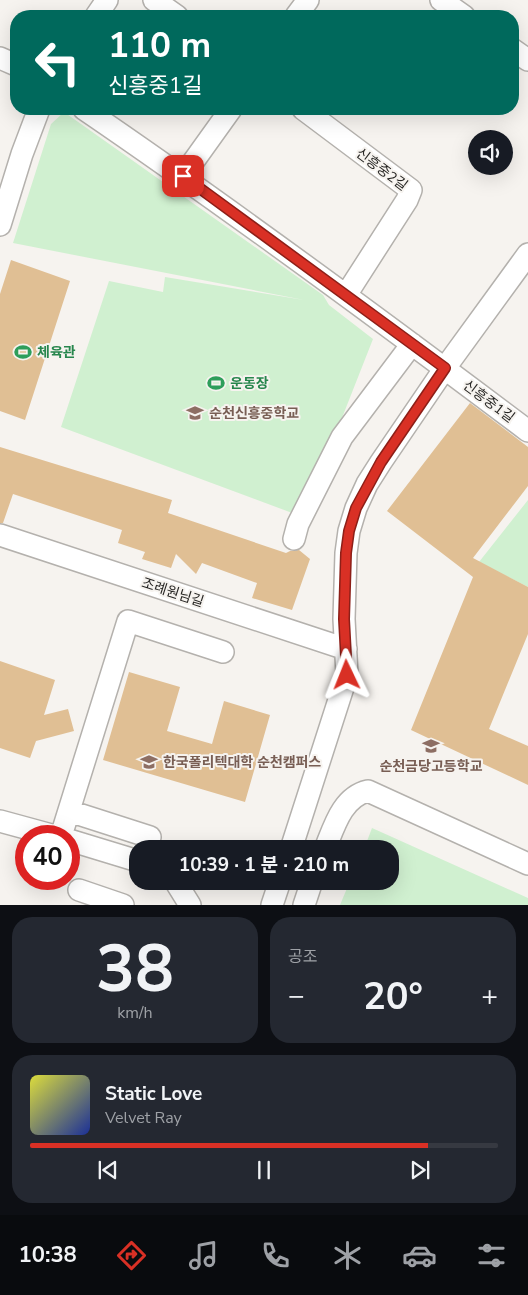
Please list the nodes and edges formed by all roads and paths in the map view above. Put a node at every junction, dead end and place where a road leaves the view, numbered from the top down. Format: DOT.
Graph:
graph roads {
  1 [pos="154,0"];
  2 [pos="441,0"];
  3 [pos="168,10"];
  4 [pos="455,10"];
  5 [pos="37,115"];
  6 [pos="93,115"];
  7 [pos="227,115"];
  8 [pos="311,115"];
  9 [pos="183,176"];
  10 [pos="0,225"];
  11 [pos="528,254"];
  12 [pos="346,295"];
  13 [pos="412,344"];
  14 [pos="445,368"];
  15 [pos="528,431"];
  16 [pos="0,535"];
  17 [pos="294,539"];
  18 [pos="346,649"];
  19 [pos="223,652"];
  20 [pos="69,811"];
  21 [pos="0,821"];
  22 [pos="15,825"];
  23 [pos="65,825"];
  24 [pos="150,837"];
  25 [pos="294,840"];
  26 [pos="329,840"];
  27 [pos="80,843"];
  28 [pos="129,858"];
  29 [pos="528,864"];
  30 [pos="80,890"];
  31 [pos="179,890"];
  32 [pos="277,890"];
  33 [pos="309,890"];
  34 [pos="186,904"];
  35 [pos="123,905"];
  36 [pos="272,905"];
  37 [pos="304,905"];
  1 -- 3 [label="street"];
  2 -- 4 [label="street"];
  5 -- 10 [label="street"];
  6 -- 9 [label="street, 신흥중1길"];
  7 -- 9 [label="street"];
  8 -- 12 [label="street, 신흥중2길"];
  9 -- 12 [label="street, 신흥중1길"];
  11 -- 14 [label="street"];
  12 -- 13 [label="street, 신흥중1길"];
  13 -- 14 [label="street, 신흥중1길"];
  13 -- 17 [label="street"];
  14 -- 15 [label="street, 신흥중1길"];
  14 -- 18 [label="street"];
  16 -- 18 [label="street, 조례원님길"];
  18 -- 25 [label="street"];
  19 -- 20 [label="street"];
  20 -- 23 [label="street"];
  20 -- 24 [label="street"];
  21 -- 22 [label="street"];
  26 -- 29 [label="street"];
  27 -- 28 [label="street"];
  30 -- 35 [label="street"];
  31 -- 34 [label="street"];
  32 -- 36 [label="street"];
  33 -- 37 [label="street"];
}
